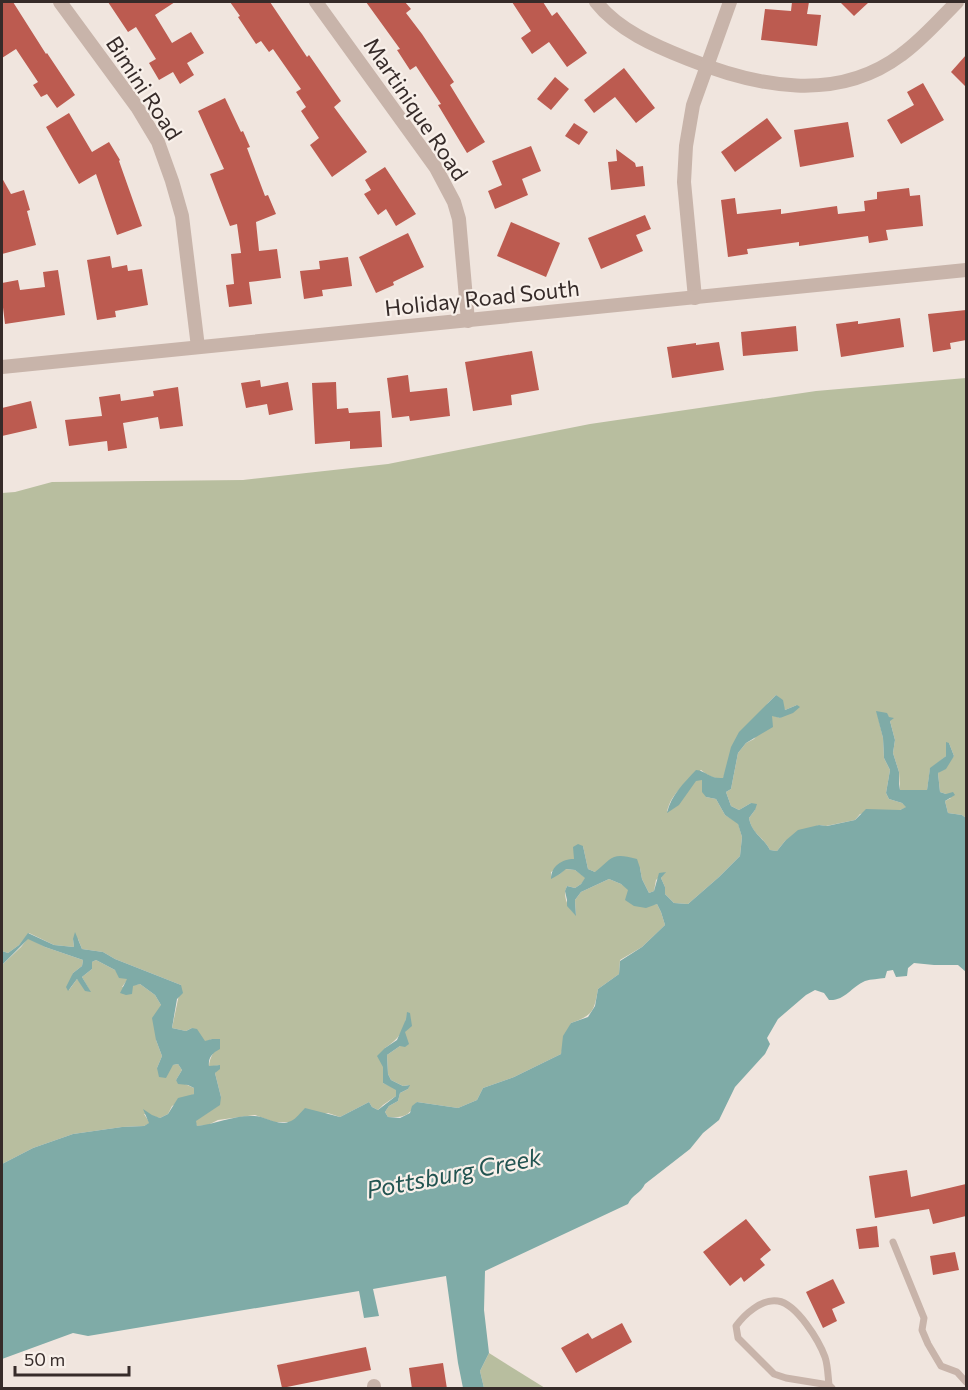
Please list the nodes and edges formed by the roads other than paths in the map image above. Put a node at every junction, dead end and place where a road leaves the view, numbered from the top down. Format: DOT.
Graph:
graph roads {
  1 [pos="60,2"];
  2 [pos="316,2"];
  3 [pos="596,2"];
  4 [pos="730,2"];
  5 [pos="957,2"];
  6 [pos="707,67"];
  7 [pos="966,270"];
  8 [pos="695,298"];
  9 [pos="468,321"];
  10 [pos="198,347"];
  11 [pos="2,367"];
  12 [pos="893,1242"];
  13 [pos="966,1382"];
  14 [pos="830,1387"];
  1 -- 10 [label="street, Bimini Road"];
  2 -- 9 [label="street, Martinique Road"];
  3 -- 6 [label="street"];
  4 -- 6 [label="street"];
  5 -- 6 [label="street"];
  6 -- 8 [label="street"];
  7 -- 8 [label="street, Holiday Road South"];
  8 -- 9 [label="street, Holiday Road South"];
  9 -- 10 [label="street, Holiday Road South"];
  10 -- 11 [label="street, Holiday Road South"];
  12 -- 13 [label="lane"];
  14 -- 14 [label="lane"];
}
